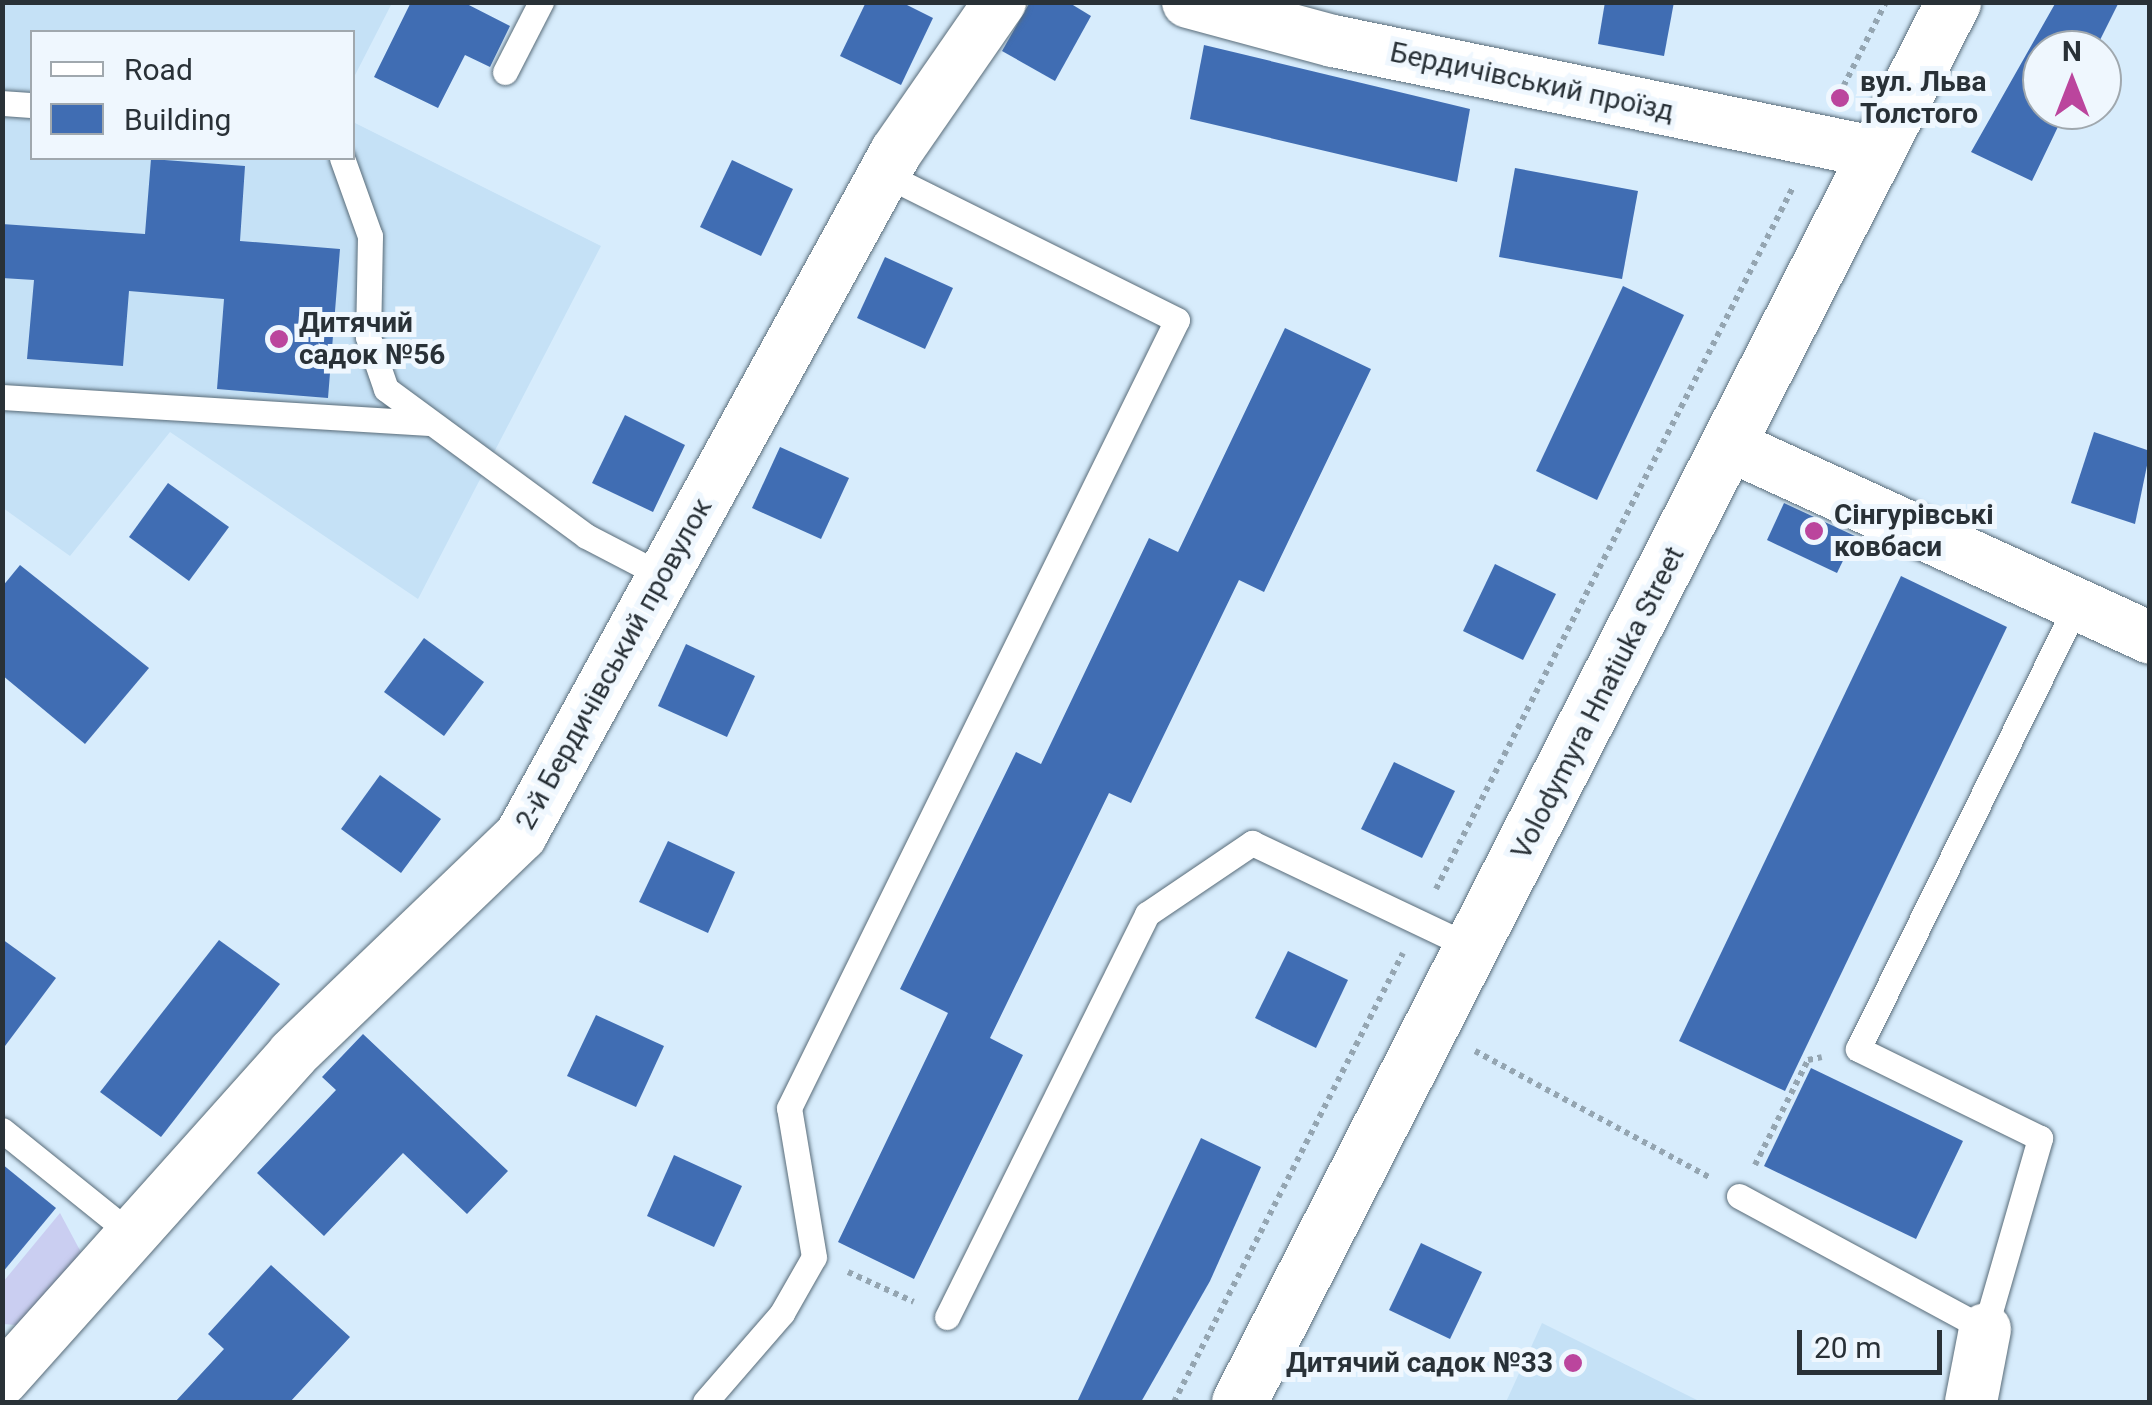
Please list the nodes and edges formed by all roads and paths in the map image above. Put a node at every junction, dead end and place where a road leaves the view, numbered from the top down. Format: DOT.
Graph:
graph roads {
  1 [pos="542,2"];
  2 [pos="1000,2"];
  3 [pos="1188,2"];
  4 [pos="1886,2"];
  5 [pos="1938,8"];
  6 [pos="505,72"];
  7 [pos="2,103"];
  8 [pos="30,105"];
  9 [pos="1816,140"];
  10 [pos="1878,154"];
  11 [pos="343,160"];
  12 [pos="884,174"];
  13 [pos="2,397"];
  14 [pos="430,423"];
  15 [pos="1729,445"];
  16 [pos="663,576"];
  17 [pos="2077,604"];
  18 [pos="2150,638"];
  19 [pos="1419,922"];
  20 [pos="1473,948"];
  21 [pos="1432,1029"];
  22 [pos="1858,1049"];
  23 [pos="2,1130"];
  24 [pos="1739,1196"];
  25 [pos="129,1232"];
  26 [pos="814,1257"];
  27 [pos="947,1316"];
  28 [pos="1985,1329"];
  29 [pos="7,1367"];
  30 [pos="705,1402"];
  31 [pos="1174,1402"];
  32 [pos="1239,1402"];
  33 [pos="1971,1402"];
  1 -- 6 [label="lane"];
  2 -- 12 [label="street, 2-й Бердичівський провулок"];
  3 -- 9 [label="street, Бердичівський проїзд"];
  4 -- 9 [label="path"];
  5 -- 10 [label="main road, Volodymyra Hnatiuka Street"];
  7 -- 8 [label="lane"];
  9 -- 10 [label="street, Бердичівський проїзд"];
  9 -- 19 [label="path"];
  10 -- 15 [label="main road, Volodymyra Hnatiuka Street"];
  11 -- 14 [label="lane"];
  12 -- 16 [label="street, 2-й Бердичівський провулок"];
  12 -- 26 [label="lane"];
  13 -- 14 [label="lane"];
  14 -- 16 [label="lane"];
  15 -- 17 [label="street"];
  15 -- 20 [label="main road, Volodymyra Hnatiuka Street"];
  16 -- 25 [label="street, 2-й Бердичівський провулок"];
  17 -- 18 [label="street"];
  17 -- 22 [label="lane"];
  19 -- 20 [label="lane"];
  19 -- 27 [label="lane"];
  19 -- 31 [label="path"];
  20 -- 21 [label="main road, Volodymyra Hnatiuka Street"];
  21 -- 24 [label="path"];
  21 -- 32 [label="main road, Volodymyra Hnatiuka Street"];
  22 -- 24 [label="path"];
  22 -- 28 [label="lane"];
  23 -- 25 [label="lane"];
  24 -- 28 [label="lane"];
  25 -- 29 [label="street, 2-й Бердичівський провулок"];
  26 -- 27 [label="path"];
  26 -- 30 [label="lane"];
  28 -- 33 [label="street"];
}
